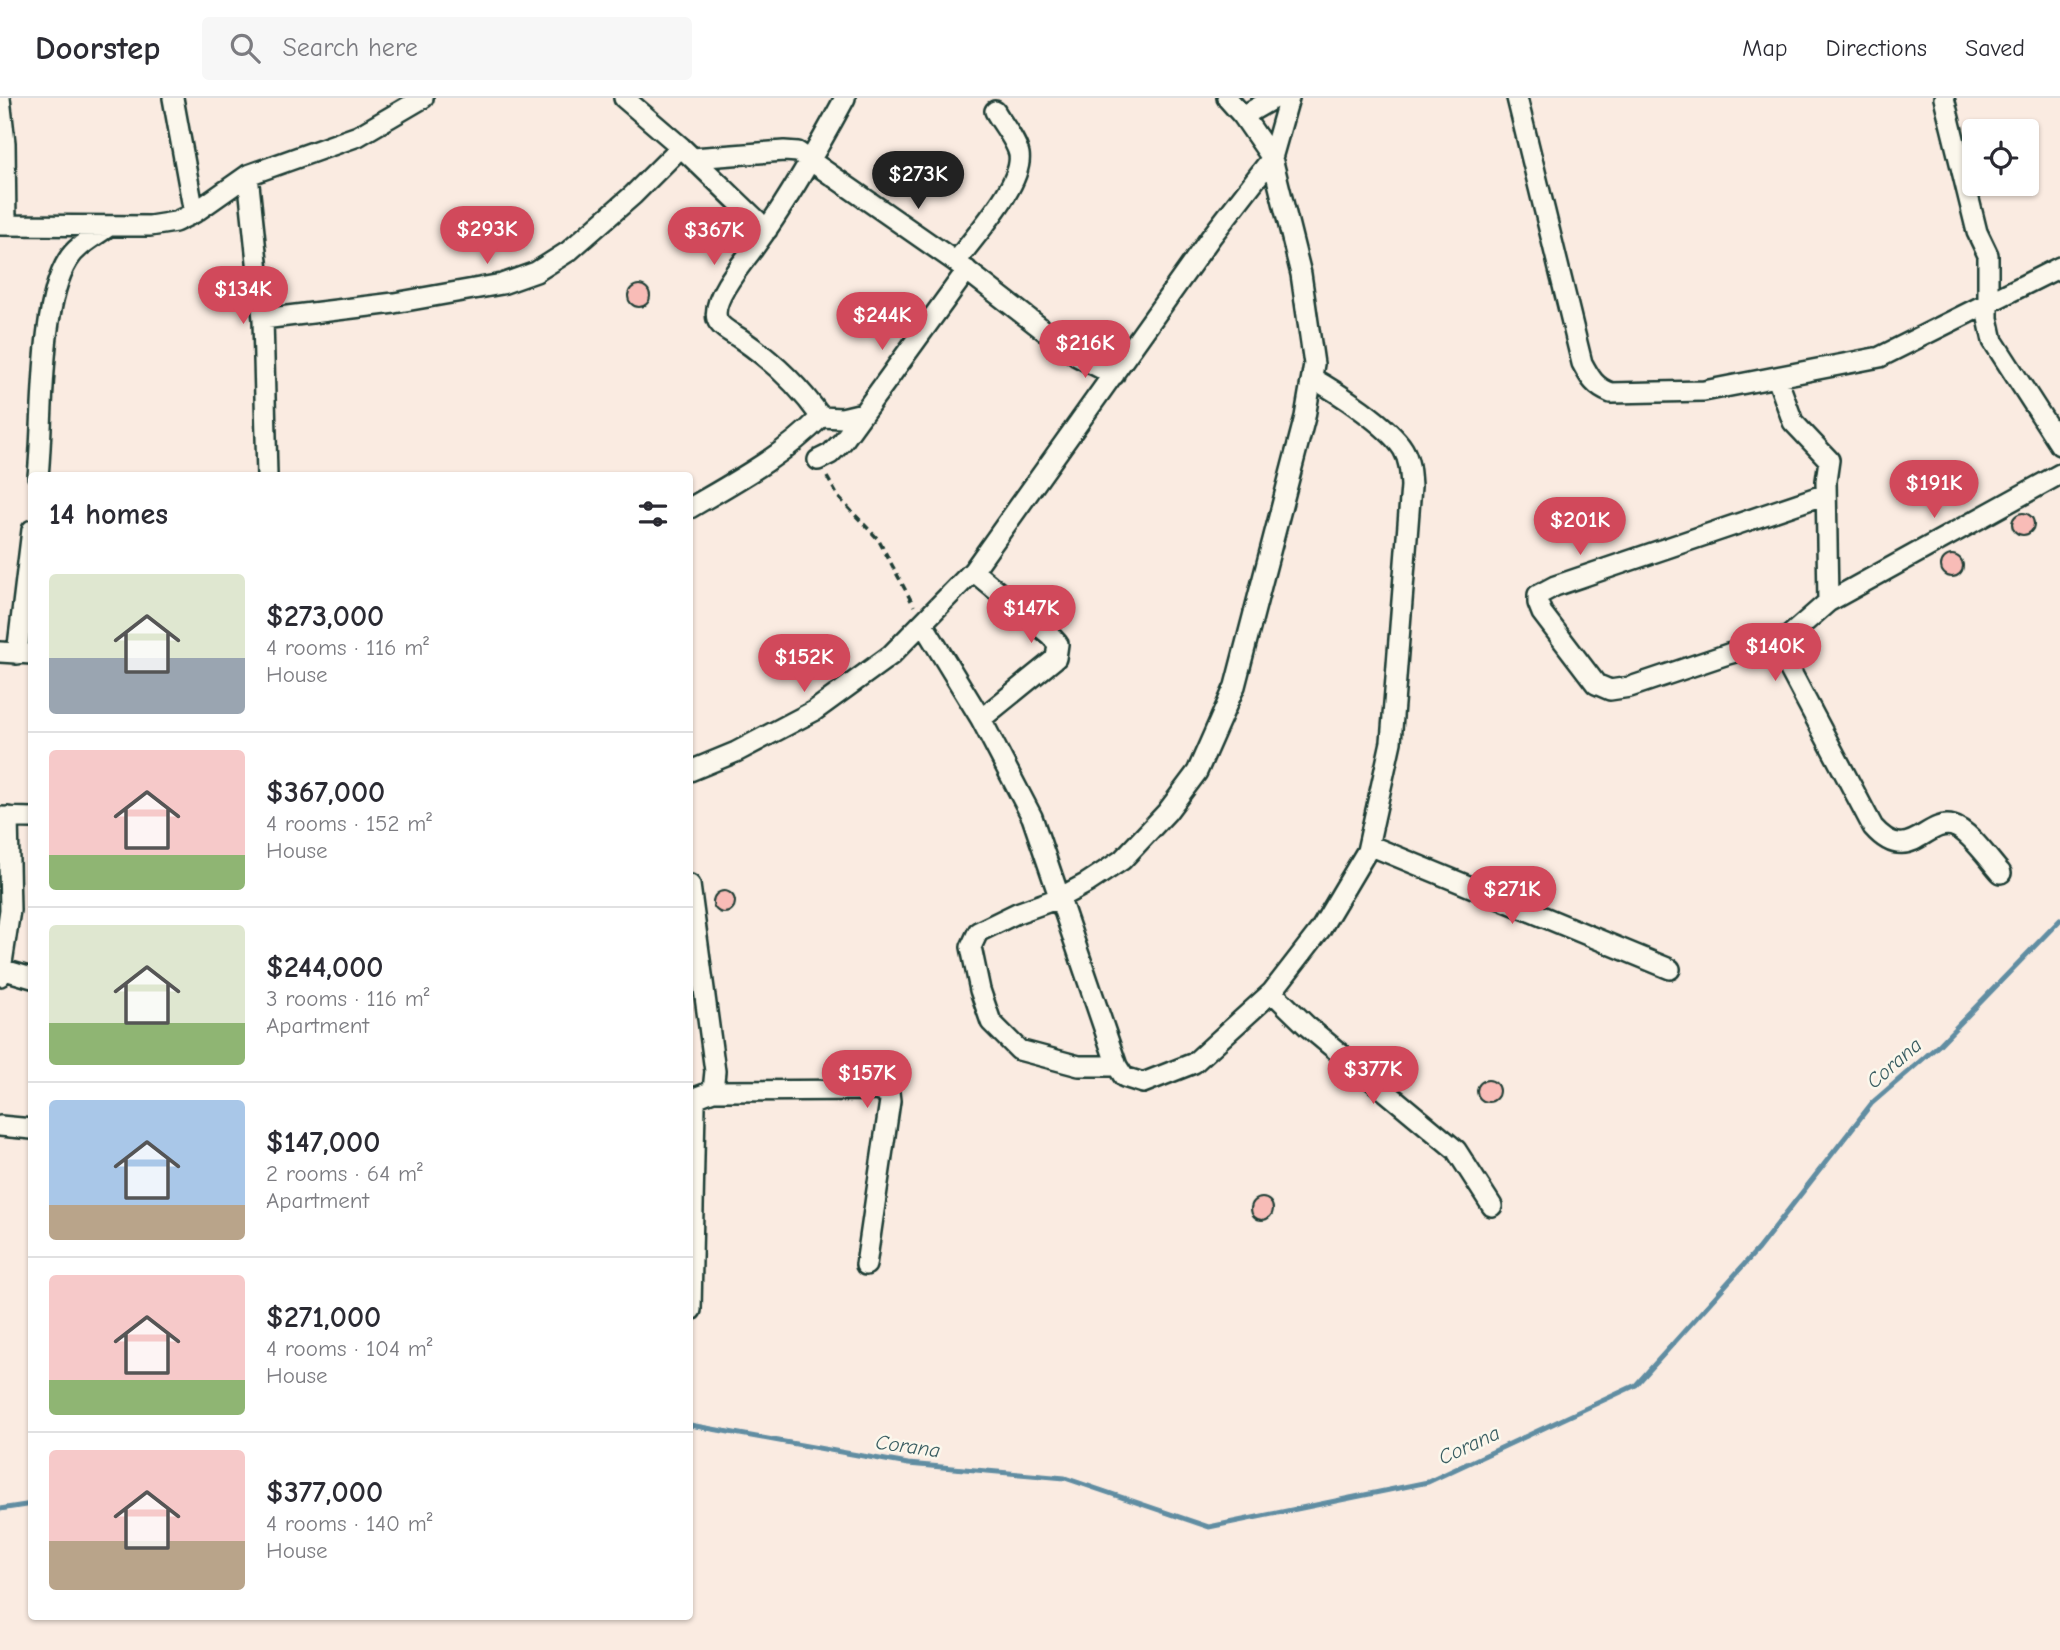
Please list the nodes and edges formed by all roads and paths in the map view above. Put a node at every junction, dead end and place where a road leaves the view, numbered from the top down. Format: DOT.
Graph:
graph roads {
  1 [pos="0,98"];
  2 [pos="173,98"];
  3 [pos="423,98"];
  4 [pos="624,98"];
  5 [pos="845,98"];
  6 [pos="1227,98"];
  7 [pos="1274,98"];
  8 [pos="1289,98"];
  9 [pos="1517,98"];
  10 [pos="1944,98"];
  11 [pos="995,111"];
  12 [pos="1242,116"];
  13 [pos="687,152"];
  14 [pos="1272,158"];
  15 [pos="811,161"];
  16 [pos="248,174"];
  17 [pos="194,213"];
  18 [pos="3,225"];
  19 [pos="109,226"];
  20 [pos="767,230"];
  21 [pos="961,266"];
  22 [pos="2060,267"];
  23 [pos="1989,303"];
  24 [pos="263,319"];
  25 [pos="1114,375"];
  26 [pos="1312,378"];
  27 [pos="1777,378"];
  28 [pos="863,413"];
  29 [pos="821,418"];
  30 [pos="2060,445"];
  31 [pos="818,460"];
  32 [pos="38,472"];
  33 [pos="267,472"];
  34 [pos="2060,474"];
  35 [pos="1826,494"];
  36 [pos="693,506"];
  37 [pos="28,561"];
  38 [pos="974,571"];
  39 [pos="1828,602"];
  40 [pos="923,624"];
  41 [pos="1788,638"];
  42 [pos="16,653"];
  43 [pos="981,719"];
  44 [pos="693,770"];
  45 [pos="4,817"];
  46 [pos="28,818"];
  47 [pos="1369,845"];
  48 [pos="2001,873"];
  49 [pos="1059,898"];
  50 [pos="693,907"];
  51 [pos="2,946"];
  52 [pos="1670,969"];
  53 [pos="1,973"];
  54 [pos="28,977"];
  55 [pos="1272,992"];
  56 [pos="1117,1066"];
  57 [pos="701,1093"];
  58 [pos="0,1126"];
  59 [pos="28,1129"];
  60 [pos="1492,1206"];
  61 [pos="693,1208"];
  62 [pos="866,1265"];
  1 -- 18 [label="street"];
  2 -- 17 [label="street"];
  3 -- 16 [label="street"];
  4 -- 13 [label="street"];
  5 -- 15 [label="street"];
  6 -- 12 [label="street"];
  7 -- 12 [label="street"];
  8 -- 14 [label="street"];
  9 -- 27 [label="street"];
  10 -- 23 [label="street"];
  11 -- 21 [label="street"];
  12 -- 14 [label="street"];
  13 -- 15 [label="street"];
  13 -- 20 [label="street"];
  13 -- 24 [label="street"];
  14 -- 25 [label="street"];
  14 -- 26 [label="street"];
  15 -- 20 [label="street"];
  15 -- 21 [label="street"];
  16 -- 17 [label="street"];
  16 -- 24 [label="street"];
  17 -- 19 [label="street"];
  18 -- 19 [label="street"];
  19 -- 32 [label="street"];
  20 -- 29 [label="street"];
  21 -- 25 [label="street"];
  21 -- 28 [label="street"];
  22 -- 23 [label="street"];
  23 -- 27 [label="street"];
  23 -- 30 [label="street"];
  24 -- 33 [label="street"];
  25 -- 38 [label="street"];
  26 -- 47 [label="street"];
  26 -- 49 [label="street"];
  27 -- 35 [label="street"];
  28 -- 29 [label="street"];
  28 -- 31 [label="street"];
  29 -- 36 [label="street"];
  31 -- 40 [label="path"];
  34 -- 39 [label="street"];
  35 -- 39 [label="street"];
  35 -- 41 [label="street"];
  37 -- 42 [label="street"];
  38 -- 40 [label="street"];
  38 -- 43 [label="street"];
  39 -- 41 [label="street"];
  40 -- 43 [label="street"];
  40 -- 44 [label="street"];
  41 -- 48 [label="street"];
  43 -- 49 [label="street"];
  45 -- 46 [label="street"];
  45 -- 51 [label="street"];
  47 -- 52 [label="street"];
  47 -- 55 [label="street"];
  49 -- 56 [label="street"];
  49 -- 56 [label="street"];
  50 -- 57 [label="street"];
  51 -- 53 [label="street"];
  53 -- 54 [label="street"];
  55 -- 56 [label="street"];
  55 -- 60 [label="street"];
  57 -- 61 [label="street"];
  57 -- 62 [label="street"];
  58 -- 59 [label="street"];
}
